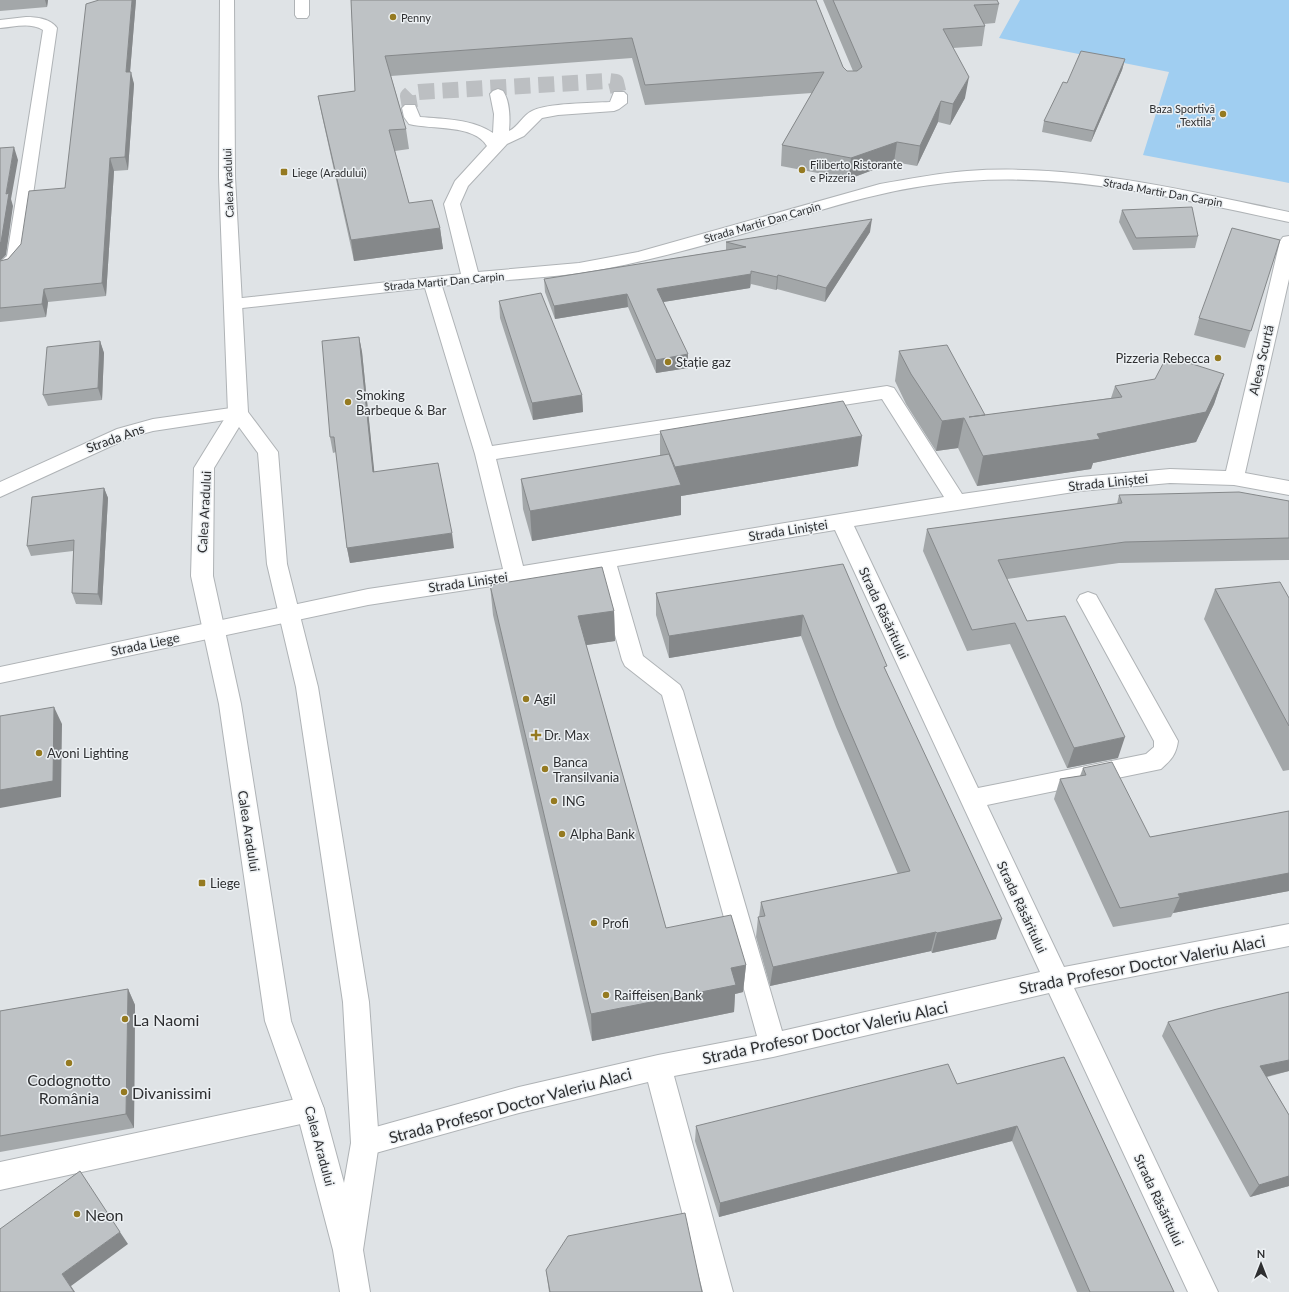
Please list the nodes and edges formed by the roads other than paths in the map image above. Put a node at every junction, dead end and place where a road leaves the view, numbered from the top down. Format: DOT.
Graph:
graph roads {
  1 [pos="227,0"];
  2 [pos="302,0"];
  3 [pos="302,14"];
  4 [pos="0,24"];
  5 [pos="498,94"];
  6 [pos="619,95"];
  7 [pos="410,108"];
  8 [pos="496,147"];
  9 [pos="1289,217"];
  10 [pos="1289,241"];
  11 [pos="0,269"];
  12 [pos="471,278"];
  13 [pos="432,282"];
  14 [pos="233,304"];
  15 [pos="238,413"];
  16 [pos="485,454"];
  17 [pos="1234,478"];
  18 [pos="1289,488"];
  19 [pos="0,490"];
  20 [pos="957,502"];
  21 [pos="841,521"];
  22 [pos="605,561"];
  23 [pos="515,575"];
  24 [pos="1088,600"];
  25 [pos="289,613"];
  26 [pos="213,630"];
  27 [pos="0,675"];
  28 [pos="971,799"];
  29 [pos="1289,935"];
  30 [pos="1056,980"];
  31 [pos="773,1044"];
  32 [pos="658,1067"];
  33 [pos="310,1109"];
  34 [pos="365,1143"];
  35 [pos="0,1176"];
  36 [pos="348,1250"];
  37 [pos="355,1292"];
  38 [pos="718,1292"];
  39 [pos="1203,1292"];
  1 -- 14 [label="street, Calea Aradului"];
  2 -- 3 [label="street"];
  4 -- 11 [label="street"];
  5 -- 8 [label="street"];
  6 -- 8 [label="street"];
  7 -- 8 [label="street"];
  8 -- 12 [label="street"];
  9 -- 12 [label="street, Strada Martir Dan Carpin"];
  10 -- 17 [label="street, Aleea Scurtă"];
  12 -- 13 [label="street, Strada Martir Dan Carpin"];
  13 -- 14 [label="street, Strada Martir Dan Carpin"];
  13 -- 16 [label="street"];
  14 -- 15 [label="street, Calea Aradului"];
  15 -- 19 [label="street, Strada Ans"];
  15 -- 25 [label="street, Calea Aradului"];
  15 -- 26 [label="street, Calea Aradului"];
  16 -- 20 [label="street"];
  16 -- 23 [label="street"];
  17 -- 18 [label="street, Strada Liniștei"];
  17 -- 20 [label="street, Strada Liniștei"];
  20 -- 21 [label="street, Strada Liniștei"];
  21 -- 22 [label="street, Strada Liniștei"];
  21 -- 28 [label="street, Strada Răsăritului"];
  22 -- 23 [label="street, Strada Liniștei"];
  22 -- 31 [label="street"];
  23 -- 25 [label="street, Strada Liniștei"];
  24 -- 28 [label="street"];
  25 -- 26 [label="street, Strada Liege"];
  25 -- 34 [label="street, Calea Aradului"];
  26 -- 27 [label="street, Strada Liege"];
  26 -- 33 [label="street, Calea Aradului"];
  28 -- 30 [label="street, Strada Răsăritului"];
  29 -- 30 [label="street, Strada Profesor Doctor Valeriu Alaci"];
  30 -- 31 [label="street, Strada Profesor Doctor Valeriu Alaci"];
  30 -- 39 [label="street, Strada Răsăritului"];
  31 -- 32 [label="street, Strada Profesor Doctor Valeriu Alaci"];
  32 -- 34 [label="street, Strada Profesor Doctor Valeriu Alaci"];
  32 -- 38 [label="street"];
  33 -- 35 [label="street"];
  33 -- 36 [label="street, Calea Aradului"];
  34 -- 36 [label="street, Calea Aradului"];
  36 -- 37 [label="street, Calea Aradului"];
}
